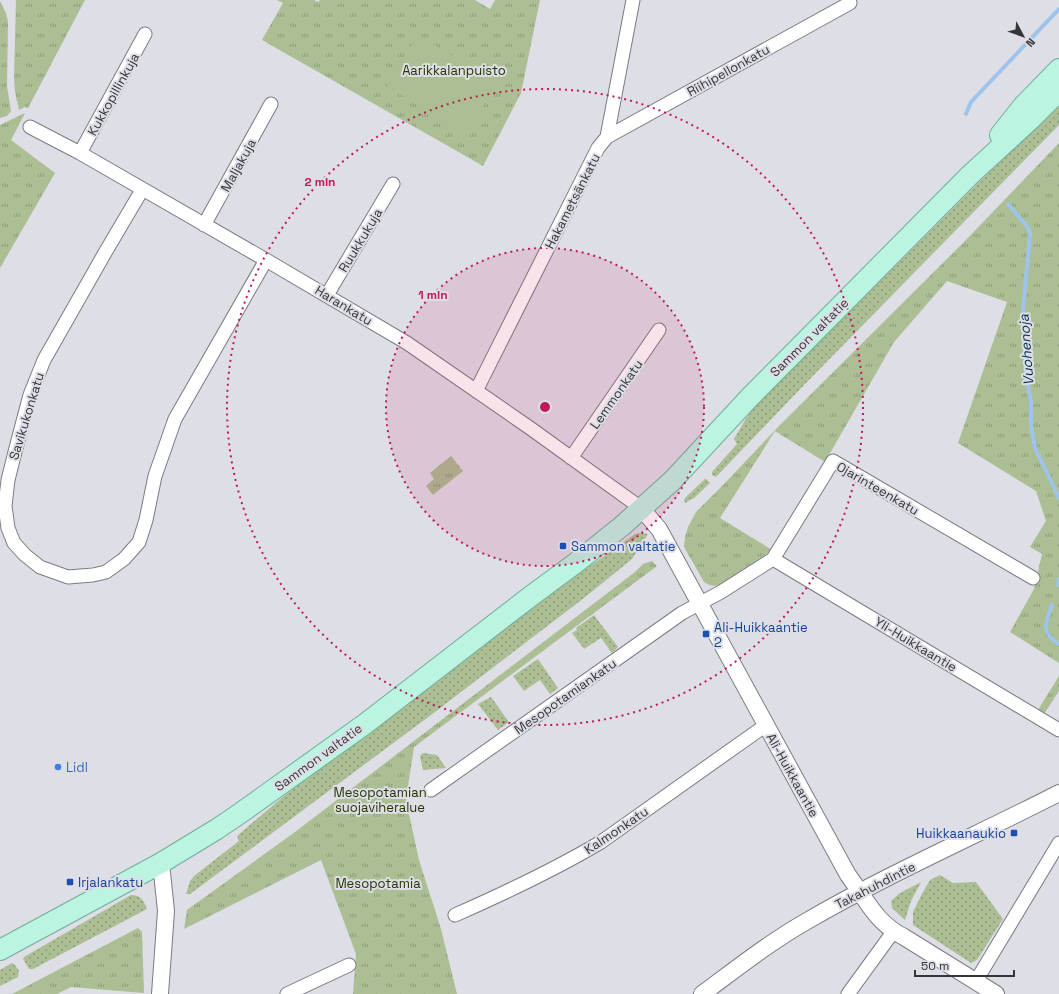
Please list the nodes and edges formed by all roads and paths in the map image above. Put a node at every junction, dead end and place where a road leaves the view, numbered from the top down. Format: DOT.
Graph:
graph roads {
  1 [pos="633,0"];
  2 [pos="850,3"];
  3 [pos="145,34"];
  4 [pos="1059,69"];
  5 [pos="1059,92"];
  6 [pos="271,104"];
  7 [pos="30,127"];
  8 [pos="607,137"];
  9 [pos="80,153"];
  10 [pos="970,175"];
  11 [pos="393,184"];
  12 [pos="142,190"];
  13 [pos="204,225"];
  14 [pos="266,260"];
  15 [pos="327,295"];
  16 [pos="659,330"];
  17 [pos="476,391"];
  18 [pos="571,458"];
  19 [pos="642,508"];
  20 [pos="773,559"];
  21 [pos="1033,578"];
  22 [pos="699,603"];
  23 [pos="766,725"];
  24 [pos="1059,730"];
  25 [pos="431,790"];
  26 [pos="1059,793"];
  27 [pos="1059,843"];
  28 [pos="161,863"];
  29 [pos="860,892"];
  30 [pos="455,915"];
  31 [pos="893,932"];
  32 [pos="0,950"];
  33 [pos="348,965"];
  34 [pos="976,982"];
  35 [pos="160,994"];
  36 [pos="287,994"];
  37 [pos="702,994"];
  38 [pos="848,994"];
  39 [pos="996,994"];
  1 -- 8 [label="street, Hakametsänkatu"];
  2 -- 8 [label="street, Riihipellonkatu"];
  3 -- 9 [label="street, Kukkopillinkuja"];
  4 -- 10 [label="main road, Sammon valtatie"];
  5 -- 10 [label="main road, Sammon valtatie"];
  6 -- 13 [label="street, Maljakuja"];
  7 -- 9 [label="street, Harankatu"];
  8 -- 17 [label="street, Hakametsänkatu"];
  9 -- 12 [label="street, Harankatu"];
  10 -- 19 [label="main road, Sammon valtatie"];
  11 -- 15 [label="street, Ruukkukuja"];
  12 -- 13 [label="street, Harankatu"];
  12 -- 14 [label="street, Savikukonkatu"];
  13 -- 14 [label="street, Harankatu"];
  14 -- 15 [label="street, Harankatu"];
  15 -- 17 [label="street, Harankatu"];
  16 -- 18 [label="street, Lemmonkatu"];
  17 -- 18 [label="street, Harankatu"];
  18 -- 19 [label="street, Harankatu"];
  19 -- 22 [label="street, Ali-Huikkaantie"];
  19 -- 28 [label="main road, Sammon valtatie"];
  20 -- 21 [label="street, Ojarinteenkatu"];
  20 -- 22 [label="street, Ojarinteenkatu"];
  20 -- 24 [label="street, Yli-Huikkaantie"];
  22 -- 23 [label="street, Ali-Huikkaantie"];
  22 -- 25 [label="street, Mesopotamiankatu"];
  23 -- 29 [label="street, Ali-Huikkaantie"];
  23 -- 30 [label="street, Kalmonkatu"];
  26 -- 29 [label="street, Takahuhdintie"];
  27 -- 34 [label="street"];
  28 -- 32 [label="main road, Sammon valtatie"];
  28 -- 35 [label="street"];
  29 -- 31 [label="street, Ali-Huikkaantie"];
  29 -- 37 [label="street, Takahuhdintie"];
  31 -- 34 [label="street, Ali-Huikkaantie"];
  31 -- 38 [label="street"];
  33 -- 36 [label="street"];
  34 -- 39 [label="street, Ali-Huikkaantie"];
}
